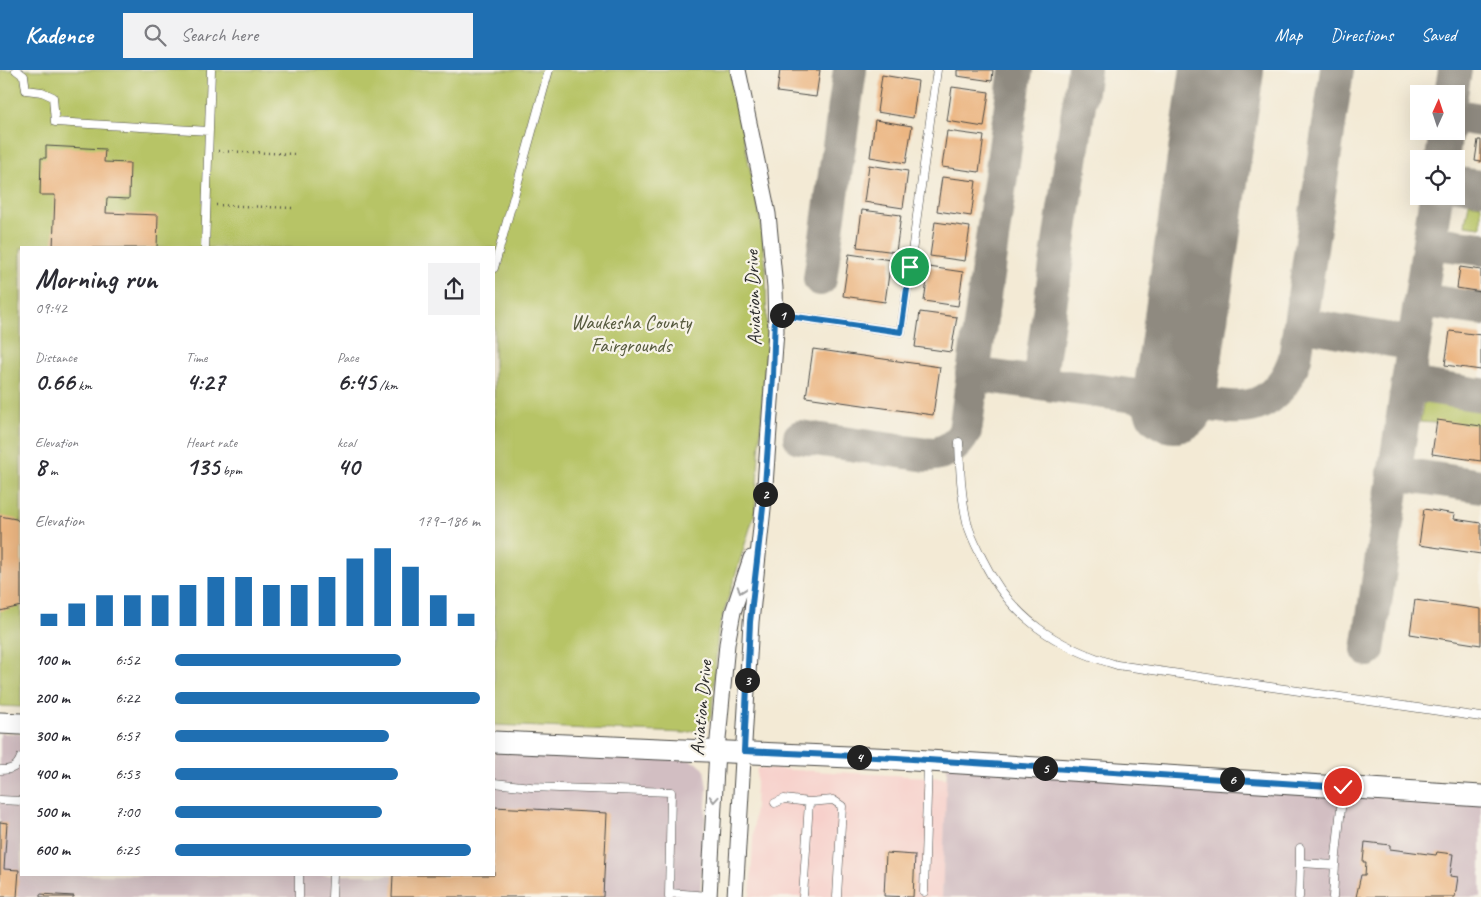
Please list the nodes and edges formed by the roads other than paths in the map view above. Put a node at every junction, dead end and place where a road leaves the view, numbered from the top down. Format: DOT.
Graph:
graph roads {
  1 [pos="16,70"];
  2 [pos="211,70"];
  3 [pos="549,70"];
  4 [pos="738,70"];
  5 [pos="937,70"];
  6 [pos="209,131"];
  7 [pos="205,246"];
  8 [pos="495,264"];
  9 [pos="775,314"];
  10 [pos="959,442"];
  11 [pos="762,527"];
  12 [pos="1481,717"];
  13 [pos="0,723"];
  14 [pos="20,724"];
  15 [pos="495,742"];
  16 [pos="718,750"];
  17 [pos="744,751"];
  18 [pos="20,759"];
  19 [pos="928,760"];
  20 [pos="0,770"];
  21 [pos="495,784"];
  22 [pos="1343,787"];
  23 [pos="1481,796"];
  24 [pos="0,800"];
  25 [pos="20,801"];
  26 [pos="809,802"];
  27 [pos="775,803"];
  28 [pos="1300,848"];
  29 [pos="1300,863"];
  30 [pos="1335,865"];
  31 [pos="299,876"];
  32 [pos="333,876"];
  33 [pos="924,892"];
  34 [pos="670,895"];
  35 [pos="709,896"];
  36 [pos="299,897"];
  37 [pos="332,897"];
  38 [pos="725,897"];
  39 [pos="736,897"];
  40 [pos="803,897"];
  41 [pos="837,897"];
  42 [pos="1298,897"];
  43 [pos="1334,897"];
  1 -- 6 [label="lane"];
  2 -- 6 [label="lane"];
  3 -- 8 [label="lane"];
  4 -- 9 [label="street, Aviation Drive"];
  5 -- 9 [label="lane"];
  6 -- 7 [label="lane"];
  9 -- 11 [label="street, Aviation Drive"];
  10 -- 12 [label="lane"];
  11 -- 16 [label="street, Aviation Drive, one-way"];
  11 -- 17 [label="street, Aviation Drive"];
  13 -- 14 [label="street"];
  15 -- 16 [label="street"];
  16 -- 17 [label="street"];
  16 -- 35 [label="street, Aviation Drive, one-way"];
  17 -- 19 [label="street"];
  17 -- 39 [label="street, Aviation Drive"];
  18 -- 20 [label="lane"];
  19 -- 22 [label="street"];
  19 -- 33 [label="lane"];
  21 -- 34 [label="lane"];
  22 -- 23 [label="street"];
  22 -- 30 [label="lane"];
  24 -- 25 [label="lane"];
  26 -- 27 [label="lane"];
  26 -- 40 [label="lane"];
  26 -- 41 [label="lane"];
  28 -- 29 [label="lane"];
  29 -- 30 [label="lane"];
  29 -- 42 [label="lane"];
  30 -- 43 [label="lane"];
  31 -- 36 [label="lane"];
  32 -- 37 [label="lane"];
  34 -- 35 [label="lane"];
  35 -- 38 [label="street"];
}
